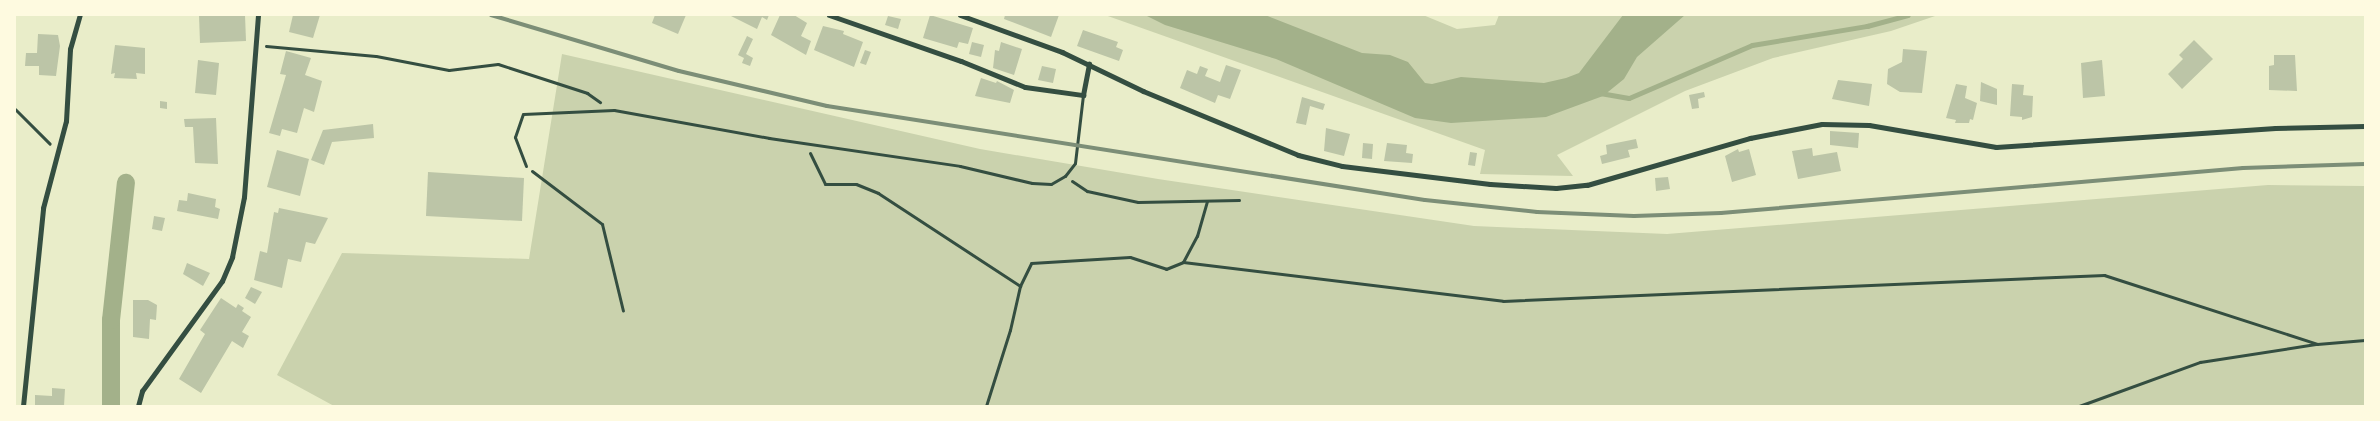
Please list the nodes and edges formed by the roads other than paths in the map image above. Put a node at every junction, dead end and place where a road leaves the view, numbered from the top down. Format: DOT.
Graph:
graph roads {
  1 [pos="80,15"];
  2 [pos="258,15"];
  3 [pos="829,15"];
  4 [pos="960,15"];
  5 [pos="1089,64"];
  6 [pos="1083,95"];
  7 [pos="2365,126"];
  8 [pos="526,166"];
  9 [pos="23,406"];
  10 [pos="138,406"];
  1 -- 9 [label="street"];
  2 -- 10 [label="street"];
  3 -- 6 [label="street"];
  4 -- 5 [label="street"];
  5 -- 6 [label="street"];
  5 -- 7 [label="street"];
  6 -- 8 [label="lane"];
}
